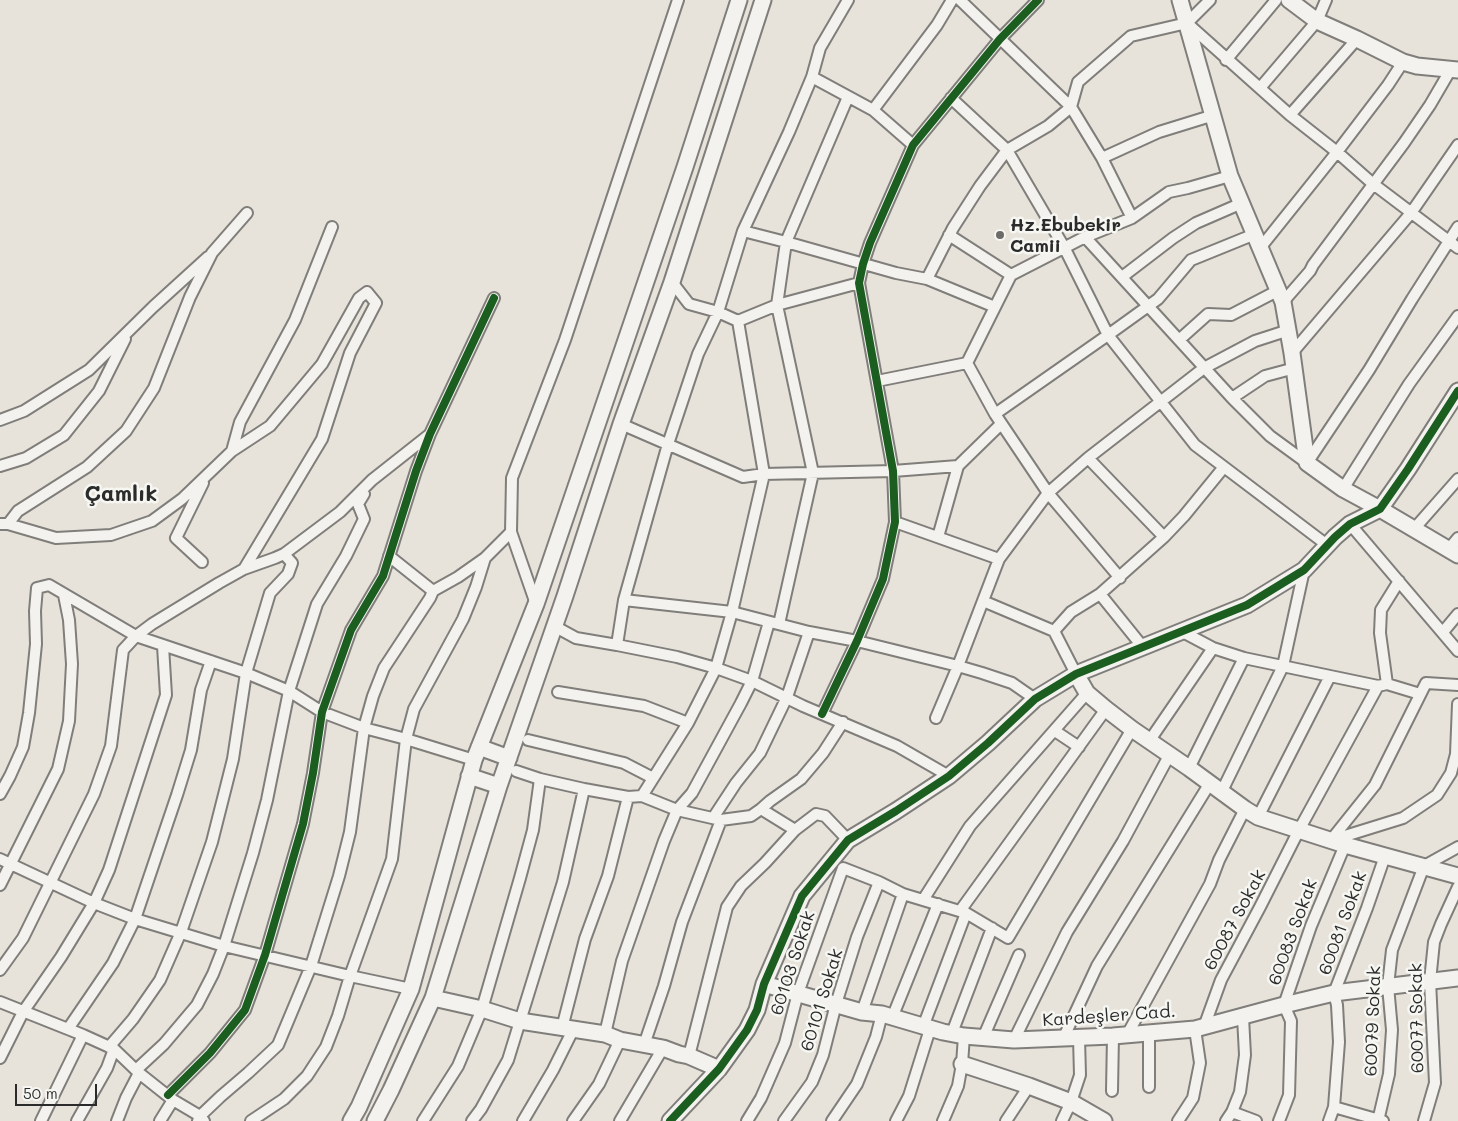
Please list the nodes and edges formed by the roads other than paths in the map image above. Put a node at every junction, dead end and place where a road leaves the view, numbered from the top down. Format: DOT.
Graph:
graph roads {
  1 [pos="678,0"];
  2 [pos="739,0"];
  3 [pos="763,0"];
  4 [pos="848,0"];
  5 [pos="952,0"];
  6 [pos="960,0"];
  7 [pos="1038,0"];
  8 [pos="1180,0"];
  9 [pos="1210,0"];
  10 [pos="1276,0"];
  11 [pos="1290,0"];
  12 [pos="1326,0"];
  13 [pos="1317,21"];
  14 [pos="1187,24"];
  15 [pos="1000,39"];
  16 [pos="1357,39"];
  17 [pos="1226,60"];
  18 [pos="1403,62"];
  19 [pos="1454,70"];
  20 [pos="812,77"];
  21 [pos="1260,88"];
  22 [pos="848,97"];
  23 [pos="951,98"];
  24 [pos="1071,107"];
  25 [pos="873,110"];
  26 [pos="1214,115"];
  27 [pos="1290,115"];
  28 [pos="914,145"];
  29 [pos="1458,145"];
  30 [pos="1007,150"];
  31 [pos="1337,152"];
  32 [pos="1102,158"];
  33 [pos="1230,176"];
  34 [pos="1372,183"];
  35 [pos="1242,203"];
  36 [pos="247,213"];
  37 [pos="1411,213"];
  38 [pos="1132,218"];
  39 [pos="1458,227"];
  40 [pos="332,228"];
  41 [pos="743,231"];
  42 [pos="949,235"];
  43 [pos="1085,237"];
  44 [pos="1258,241"];
  45 [pos="1448,241"];
  46 [pos="786,242"];
  47 [pos="1064,247"];
  48 [pos="1458,248"];
  49 [pos="212,253"];
  50 [pos="863,264"];
  51 [pos="1011,275"];
  52 [pos="1122,277"];
  53 [pos="927,279"];
  54 [pos="672,282"];
  55 [pos="859,283"];
  56 [pos="1281,296"];
  57 [pos="494,298"];
  58 [pos="777,305"];
  59 [pos="1148,306"];
  60 [pos="994,307"];
  61 [pos="718,312"];
  62 [pos="1458,316"];
  63 [pos="738,321"];
  64 [pos="130,329"];
  65 [pos="1289,330"];
  66 [pos="1108,335"];
  67 [pos="1179,340"];
  68 [pos="1292,352"];
  69 [pos="967,363"];
  70 [pos="1204,368"];
  71 [pos="1295,368"];
  72 [pos="877,381"];
  73 [pos="1458,391"];
  74 [pos="1232,398"];
  75 [pos="1160,401"];
  76 [pos="995,414"];
  77 [pos="0,420"];
  78 [pos="621,424"];
  79 [pos="1001,424"];
  80 [pos="430,434"];
  81 [pos="668,444"];
  82 [pos="232,451"];
  83 [pos="1088,458"];
  84 [pos="1307,463"];
  85 [pos="0,466"];
  86 [pos="958,466"];
  87 [pos="1224,467"];
  88 [pos="893,471"];
  89 [pos="813,473"];
  90 [pos="764,474"];
  91 [pos="206,476"];
  92 [pos="1458,479"];
  93 [pos="372,480"];
  94 [pos="1343,489"];
  95 [pos="1048,493"];
  96 [pos="1380,509"];
  97 [pos="895,522"];
  98 [pos="4,524"];
  99 [pos="1350,524"];
  100 [pos="1414,529"];
  101 [pos="511,532"];
  102 [pos="1164,536"];
  103 [pos="938,537"];
  104 [pos="1458,538"];
  105 [pos="1327,545"];
  106 [pos="1453,553"];
  107 [pos="284,554"];
  108 [pos="389,556"];
  109 [pos="485,558"];
  110 [pos="999,559"];
  111 [pos="202,562"];
  112 [pos="244,568"];
  113 [pos="1304,570"];
  114 [pos="1120,578"];
  115 [pos="1399,581"];
  116 [pos="433,591"];
  117 [pos="1100,594"];
  118 [pos="64,595"];
  119 [pos="624,600"];
  120 [pos="983,601"];
  121 [pos="536,604"];
  122 [pos="732,612"];
  123 [pos="1458,614"];
  124 [pos="774,623"];
  125 [pos="554,626"];
  126 [pos="1054,631"];
  127 [pos="1181,631"];
  128 [pos="809,632"];
  129 [pos="1443,632"];
  130 [pos="136,636"];
  131 [pos="857,642"];
  132 [pos="618,645"];
  133 [pos="164,646"];
  134 [pos="1142,646"];
  135 [pos="1213,648"];
  136 [pos="1458,651"];
  137 [pos="1244,658"];
  138 [pos="211,660"];
  139 [pos="958,666"];
  140 [pos="1283,666"];
  141 [pos="716,668"];
  142 [pos="246,673"];
  143 [pos="1076,674"];
  144 [pos="1330,676"];
  145 [pos="752,681"];
  146 [pos="1383,685"];
  147 [pos="1458,685"];
  148 [pos="289,690"];
  149 [pos="558,692"];
  150 [pos="1087,693"];
  151 [pos="1420,694"];
  152 [pos="786,697"];
  153 [pos="1034,699"];
  154 [pos="1458,704"];
  155 [pos="1106,709"];
  156 [pos="322,712"];
  157 [pos="822,714"];
  158 [pos="936,718"];
  159 [pos="843,722"];
  160 [pos="688,723"];
  161 [pos="364,728"];
  162 [pos="1132,729"];
  163 [pos="1055,731"];
  164 [pos="406,739"];
  165 [pos="528,740"];
  166 [pos="1150,740"];
  167 [pos="1079,748"];
  168 [pos="476,754"];
  169 [pos="1170,754"];
  170 [pos="1457,754"];
  171 [pos="512,764"];
  172 [pos="1189,768"];
  173 [pos="469,776"];
  174 [pos="949,776"];
  175 [pos="653,778"];
  176 [pos="540,779"];
  177 [pos="499,786"];
  178 [pos="1216,787"];
  179 [pos="584,789"];
  180 [pos="0,794"];
  181 [pos="642,796"];
  182 [pos="628,797"];
  183 [pos="761,809"];
  184 [pos="677,810"];
  185 [pos="1251,813"];
  186 [pos="717,819"];
  187 [pos="795,830"];
  188 [pos="1300,830"];
  189 [pos="848,840"];
  190 [pos="1338,842"];
  191 [pos="1458,847"];
  192 [pos="1385,856"];
  193 [pos="0,858"];
  194 [pos="10,864"];
  195 [pos="836,866"];
  196 [pos="1424,866"];
  197 [pos="1458,876"];
  198 [pos="51,882"];
  199 [pos="879,882"];
  200 [pos="0,885"];
  201 [pos="1458,887"];
  202 [pos="903,894"];
  203 [pos="923,900"];
  204 [pos="94,903"];
  205 [pos="938,904"];
  206 [pos="963,912"];
  207 [pos="135,918"];
  208 [pos="992,928"];
  209 [pos="182,932"];
  210 [pos="224,946"];
  211 [pos="265,955"];
  212 [pos="1019,955"];
  213 [pos="311,966"];
  214 [pos="0,970"];
  215 [pos="350,976"];
  216 [pos="1458,978"];
  217 [pos="1430,981"];
  218 [pos="764,984"];
  219 [pos="1388,986"];
  220 [pos="411,989"];
  221 [pos="798,993"];
  222 [pos="1334,993"];
  223 [pos="433,998"];
  224 [pos="0,1002"];
  225 [pos="836,1004"];
  226 [pos="1284,1005"];
  227 [pos="482,1009"];
  228 [pos="23,1012"];
  229 [pos="862,1012"];
  230 [pos="887,1016"];
  231 [pos="1243,1017"];
  232 [pos="520,1021"];
  233 [pos="568,1028"];
  234 [pos="927,1028"];
  235 [pos="1199,1028"];
  236 [pos="68,1029"];
  237 [pos="605,1034"];
  238 [pos="1149,1034"];
  239 [pos="83,1035"];
  240 [pos="958,1035"];
  241 [pos="1120,1036"];
  242 [pos="983,1038"];
  243 [pos="1079,1038"];
  244 [pos="1063,1039"];
  245 [pos="620,1040"];
  246 [pos="1014,1040"];
  247 [pos="644,1045"];
  248 [pos="112,1048"];
  249 [pos="663,1048"];
  250 [pos="689,1056"];
  251 [pos="0,1058"];
  252 [pos="962,1064"];
  253 [pos="719,1069"];
  254 [pos="137,1071"];
  255 [pos="1029,1086"];
  256 [pos="1149,1087"];
  257 [pos="1112,1091"];
  258 [pos="170,1097"];
  259 [pos="1071,1102"];
  260 [pos="1334,1107"];
  261 [pos="1232,1112"];
  262 [pos="201,1119"];
  263 [pos="528,1119"];
  264 [pos="1380,1120"];
  265 [pos="40,1121"];
  266 [pos="77,1121"];
  267 [pos="117,1121"];
  268 [pos="160,1121"];
  269 [pos="251,1121"];
  270 [pos="351,1121"];
  271 [pos="375,1121"];
  272 [pos="423,1121"];
  273 [pos="472,1121"];
  274 [pos="573,1121"];
  275 [pos="620,1121"];
  276 [pos="671,1121"];
  277 [pos="747,1121"];
  278 [pos="784,1121"];
  279 [pos="832,1121"];
  280 [pos="896,1121"];
  281 [pos="942,1121"];
  282 [pos="1006,1121"];
  283 [pos="1062,1121"];
  284 [pos="1104,1121"];
  285 [pos="1178,1121"];
  286 [pos="1226,1121"];
  287 [pos="1256,1121"];
  288 [pos="1279,1121"];
  289 [pos="1328,1121"];
  290 [pos="1424,1121"];
  1 -- 101 [label="street"];
  2 -- 121 [label="street"];
  3 -- 54 [label="street"];
  4 -- 20 [label="street"];
  5 -- 25 [label="street"];
  6 -- 15 [label="street"];
  7 -- 15 [label="street"];
  8 -- 14 [label="street"];
  9 -- 14 [label="street"];
  10 -- 17 [label="street"];
  11 -- 13 [label="street"];
  12 -- 13 [label="street"];
  13 -- 16 [label="street"];
  13 -- 21 [label="street"];
  14 -- 17 [label="street"];
  14 -- 24 [label="street"];
  14 -- 26 [label="street"];
  15 -- 23 [label="street"];
  15 -- 24 [label="street"];
  16 -- 18 [label="street"];
  16 -- 27 [label="street"];
  17 -- 21 [label="street"];
  18 -- 19 [label="street"];
  18 -- 31 [label="street"];
  19 -- 34 [label="street"];
  20 -- 22 [label="street"];
  20 -- 41 [label="street"];
  21 -- 27 [label="street"];
  22 -- 25 [label="street"];
  22 -- 46 [label="street"];
  23 -- 28 [label="street"];
  23 -- 30 [label="street"];
  24 -- 30 [label="street"];
  24 -- 32 [label="street"];
  25 -- 28 [label="street"];
  26 -- 32 [label="street"];
  26 -- 33 [label="street"];
  27 -- 31 [label="street"];
  28 -- 50 [label="street"];
  29 -- 37 [label="street"];
  30 -- 42 [label="street"];
  30 -- 47 [label="street"];
  31 -- 34 [label="street"];
  31 -- 44 [label="street"];
  32 -- 38 [label="street"];
  33 -- 35 [label="street"];
  33 -- 38 [label="street"];
  34 -- 37 [label="street"];
  34 -- 56 [label="street"];
  35 -- 44 [label="street"];
  35 -- 52 [label="street"];
  36 -- 49 [label="street"];
  37 -- 45 [label="street"];
  37 -- 68 [label="street"];
  38 -- 43 [label="street"];
  39 -- 45 [label="street"];
  40 -- 82 [label="street"];
  41 -- 46 [label="street"];
  41 -- 61 [label="street"];
  42 -- 51 [label="street"];
  42 -- 53 [label="street"];
  43 -- 47 [label="street"];
  43 -- 52 [label="street"];
  44 -- 56 [label="street"];
  44 -- 59 [label="street"];
  45 -- 48 [label="street"];
  45 -- 84 [label="street"];
  46 -- 50 [label="street"];
  46 -- 58 [label="street"];
  47 -- 51 [label="street"];
  47 -- 66 [label="street"];
  49 -- 64 [label="street"];
  49 -- 98 [label="street"];
  50 -- 53 [label="street"];
  50 -- 55 [label="street"];
  51 -- 60 [label="street"];
  52 -- 59 [label="street"];
  53 -- 60 [label="street"];
  54 -- 61 [label="street"];
  54 -- 78 [label="street"];
  55 -- 58 [label="street"];
  55 -- 72 [label="street"];
  56 -- 65 [label="street"];
  56 -- 67 [label="street"];
  57 -- 80 [label="street"];
  58 -- 63 [label="street"];
  58 -- 89 [label="street"];
  59 -- 66 [label="street"];
  59 -- 67 [label="street"];
  60 -- 69 [label="street"];
  61 -- 63 [label="street"];
  61 -- 81 [label="street"];
  62 -- 94 [label="street"];
  63 -- 90 [label="street"];
  64 -- 77 [label="street"];
  64 -- 85 [label="street"];
  65 -- 68 [label="street"];
  65 -- 70 [label="street"];
  66 -- 75 [label="street"];
  66 -- 76 [label="street"];
  67 -- 70 [label="street"];
  68 -- 71 [label="street"];
  69 -- 72 [label="street"];
  69 -- 76 [label="street"];
  70 -- 74 [label="street"];
  70 -- 75 [label="street"];
  71 -- 74 [label="street"];
  71 -- 84 [label="street"];
  72 -- 88 [label="street"];
  73 -- 96 [label="street"];
  74 -- 84 [label="street"];
  75 -- 83 [label="street"];
  75 -- 87 [label="street"];
  76 -- 79 [label="street"];
  78 -- 81 [label="street"];
  78 -- 125 [label="street"];
  79 -- 86 [label="street"];
  79 -- 95 [label="street"];
  80 -- 93 [label="street"];
  80 -- 108 [label="street"];
  81 -- 90 [label="street"];
  81 -- 119 [label="street"];
  82 -- 91 [label="street"];
  82 -- 112 [label="street"];
  83 -- 95 [label="street"];
  83 -- 102 [label="street"];
  84 -- 94 [label="street"];
  86 -- 88 [label="street"];
  86 -- 103 [label="street"];
  87 -- 102 [label="street"];
  87 -- 105 [label="street"];
  88 -- 89 [label="street"];
  88 -- 97 [label="street"];
  89 -- 90 [label="street"];
  89 -- 124 [label="street"];
  90 -- 122 [label="street"];
  91 -- 98 [label="street"];
  91 -- 111 [label="street"];
  92 -- 100 [label="street"];
  93 -- 107 [label="street"];
  93 -- 148 [label="street"];
  94 -- 96 [label="street"];
  95 -- 110 [label="street"];
  95 -- 114 [label="street"];
  96 -- 99 [label="street"];
  96 -- 100 [label="street"];
  97 -- 103 [label="street"];
  97 -- 131 [label="street"];
  99 -- 105 [label="street"];
  99 -- 115 [label="street"];
  100 -- 106 [label="street"];
  101 -- 109 [label="street"];
  101 -- 121 [label="street"];
  102 -- 114 [label="street"];
  103 -- 110 [label="street"];
  104 -- 106 [label="street"];
  105 -- 113 [label="street"];
  107 -- 112 [label="street"];
  107 -- 142 [label="street"];
  108 -- 116 [label="street"];
  108 -- 156 [label="street"];
  109 -- 116 [label="street"];
  109 -- 164 [label="street"];
  110 -- 120 [label="street"];
  112 -- 130 [label="street"];
  113 -- 127 [label="street"];
  113 -- 140 [label="street"];
  114 -- 117 [label="street"];
  115 -- 129 [label="street"];
  115 -- 146 [label="street"];
  116 -- 161 [label="street"];
  117 -- 126 [label="street"];
  117 -- 134 [label="street"];
  118 -- 130 [label="street"];
  118 -- 180 [label="street"];
  118 -- 194 [label="street"];
  119 -- 122 [label="street"];
  119 -- 132 [label="street"];
  120 -- 126 [label="street"];
  120 -- 139 [label="street"];
  121 -- 168 [label="street"];
  122 -- 124 [label="street"];
  122 -- 141 [label="street"];
  123 -- 129 [label="street"];
  124 -- 128 [label="street"];
  124 -- 145 [label="street"];
  125 -- 132 [label="street"];
  125 -- 171 [label="street"];
  126 -- 143 [label="street"];
  127 -- 134 [label="street"];
  127 -- 135 [label="street"];
  128 -- 131 [label="street"];
  128 -- 152 [label="street"];
  129 -- 136 [label="street"];
  130 -- 133 [label="street"];
  130 -- 198 [label="street"];
  131 -- 139 [label="street"];
  131 -- 157 [label="street"];
  132 -- 141 [label="street"];
  133 -- 138 [label="street"];
  133 -- 204 [label="street"];
  134 -- 143 [label="street"];
  135 -- 137 [label="street"];
  135 -- 166 [label="street"];
  137 -- 140 [label="street"];
  137 -- 172 [label="street"];
  138 -- 142 [label="street"];
  138 -- 207 [label="street"];
  139 -- 153 [label="street"];
  139 -- 158 [label="street"];
  140 -- 144 [label="street"];
  140 -- 178 [label="street"];
  141 -- 145 [label="street"];
  141 -- 160 [label="street"];
  142 -- 148 [label="street"];
  142 -- 209 [label="street"];
  143 -- 150 [label="street"];
  143 -- 153 [label="street"];
  144 -- 146 [label="street"];
  144 -- 185 [label="street"];
  145 -- 152 [label="street"];
  145 -- 184 [label="street"];
  146 -- 151 [label="street"];
  146 -- 188 [label="street, 60087 Sokak"];
  147 -- 151 [label="street"];
  148 -- 156 [label="street"];
  148 -- 210 [label="street"];
  149 -- 160 [label="street"];
  150 -- 155 [label="street"];
  150 -- 163 [label="street"];
  151 -- 190 [label="street, 60083 Sokak"];
  152 -- 157 [label="street"];
  152 -- 186 [label="street"];
  153 -- 174 [label="street"];
  154 -- 170 [label="street"];
  155 -- 162 [label="street"];
  155 -- 167 [label="street"];
  156 -- 161 [label="street"];
  156 -- 211 [label="street"];
  157 -- 159 [label="street"];
  159 -- 174 [label="street"];
  159 -- 183 [label="street"];
  160 -- 175 [label="street"];
  161 -- 164 [label="street"];
  161 -- 213 [label="street"];
  162 -- 166 [label="street"];
  162 -- 208 [label="street"];
  163 -- 167 [label="street"];
  163 -- 203 [label="street"];
  164 -- 168 [label="street"];
  164 -- 215 [label="street"];
  165 -- 175 [label="street"];
  166 -- 169 [label="street"];
  167 -- 206 [label="street"];
  168 -- 171 [label="street"];
  168 -- 173 [label="street"];
  169 -- 172 [label="street"];
  169 -- 246 [label="street"];
  170 -- 190 [label="street"];
  171 -- 176 [label="street"];
  171 -- 177 [label="street"];
  172 -- 178 [label="street"];
  173 -- 177 [label="street"];
  173 -- 220 [label="street"];
  174 -- 189 [label="street"];
  175 -- 181 [label="street"];
  176 -- 179 [label="street"];
  176 -- 227 [label="street"];
  177 -- 223 [label="street"];
  178 -- 185 [label="street"];
  178 -- 244 [label="street"];
  179 -- 182 [label="street"];
  179 -- 232 [label="street"];
  181 -- 182 [label="street"];
  181 -- 184 [label="street"];
  182 -- 233 [label="street"];
  183 -- 186 [label="street"];
  183 -- 187 [label="street"];
  184 -- 186 [label="street"];
  184 -- 237 [label="street"];
  185 -- 188 [label="street"];
  185 -- 241 [label="street"];
  186 -- 247 [label="street"];
  187 -- 189 [label="street"];
  187 -- 250 [label="street"];
  188 -- 190 [label="street"];
  188 -- 235 [label="street, 60087 Sokak"];
  189 -- 195 [label="street"];
  190 -- 192 [label="street"];
  190 -- 226 [label="street, 60083 Sokak"];
  191 -- 196 [label="street"];
  192 -- 196 [label="street"];
  192 -- 222 [label="street, 60081 Sokak"];
  193 -- 194 [label="street"];
  194 -- 198 [label="street"];
  194 -- 200 [label="street"];
  195 -- 199 [label="street"];
  195 -- 218 [label="street"];
  195 -- 221 [label="street, 60103 Sokak"];
  196 -- 197 [label="street"];
  196 -- 219 [label="street, 60079 Sokak"];
  198 -- 204 [label="street"];
  198 -- 214 [label="street"];
  199 -- 202 [label="street"];
  199 -- 225 [label="street, 60101 Sokak"];
  201 -- 217 [label="street, 60077 Sokak"];
  202 -- 203 [label="street"];
  202 -- 229 [label="street"];
  203 -- 205 [label="street"];
  204 -- 207 [label="street"];
  204 -- 228 [label="street"];
  205 -- 206 [label="street"];
  205 -- 230 [label="street"];
  206 -- 208 [label="street"];
  206 -- 234 [label="street"];
  207 -- 209 [label="street"];
  207 -- 236 [label="street"];
  208 -- 240 [label="street"];
  209 -- 210 [label="street"];
  209 -- 248 [label="street"];
  210 -- 211 [label="street"];
  210 -- 254 [label="street"];
  211 -- 213 [label="street"];
  211 -- 258 [label="street"];
  212 -- 242 [label="street"];
  213 -- 215 [label="street"];
  213 -- 262 [label="street"];
  215 -- 220 [label="street"];
  215 -- 269 [label="street"];
  216 -- 217 [label="street, Kardeşler Cad."];
  217 -- 219 [label="street, Kardeşler Cad."];
  217 -- 290 [label="street, 60077 Sokak"];
  218 -- 221 [label="street, Kardeşler Cad."];
  218 -- 253 [label="street"];
  219 -- 222 [label="street, Kardeşler Cad."];
  219 -- 264 [label="street, 60079 Sokak"];
  220 -- 270 [label="street"];
  221 -- 225 [label="street, Kardeşler Cad."];
  221 -- 277 [label="street, 60103 Sokak"];
  222 -- 226 [label="street, Kardeşler Cad."];
  222 -- 260 [label="street, 60081 Sokak"];
  223 -- 227 [label="street"];
  223 -- 271 [label="street"];
  224 -- 228 [label="street"];
  225 -- 229 [label="street, Kardeşler Cad."];
  225 -- 278 [label="street, 60101 Sokak"];
  226 -- 231 [label="street, Kardeşler Cad."];
  226 -- 288 [label="street, 60083 Sokak"];
  227 -- 232 [label="street"];
  227 -- 272 [label="street"];
  228 -- 236 [label="street"];
  228 -- 251 [label="street"];
  229 -- 230 [label="street, Kardeşler Cad."];
  230 -- 234 [label="street, Kardeşler Cad."];
  230 -- 279 [label="street"];
  231 -- 235 [label="street, Kardeşler Cad."];
  231 -- 261 [label="street"];
  232 -- 233 [label="street"];
  232 -- 273 [label="street"];
  233 -- 237 [label="street"];
  233 -- 263 [label="street"];
  234 -- 240 [label="street, Kardeşler Cad."];
  234 -- 280 [label="street"];
  235 -- 238 [label="street, Kardeşler Cad."];
  235 -- 285 [label="street, 60087 Sokak"];
  236 -- 239 [label="street"];
  237 -- 245 [label="street"];
  238 -- 241 [label="street, Kardeşler Cad."];
  238 -- 256 [label="street"];
  239 -- 248 [label="street"];
  239 -- 265 [label="street"];
  240 -- 242 [label="street, Kardeşler Cad."];
  240 -- 252 [label="street"];
  241 -- 243 [label="street, Kardeşler Cad."];
  241 -- 257 [label="street"];
  242 -- 246 [label="street, Kardeşler Cad."];
  243 -- 244 [label="street, Kardeşler Cad."];
  243 -- 259 [label="street"];
  244 -- 246 [label="street, Kardeşler Cad."];
  245 -- 247 [label="street"];
  245 -- 274 [label="street"];
  247 -- 249 [label="street"];
  248 -- 254 [label="street"];
  248 -- 266 [label="street"];
  249 -- 250 [label="street"];
  249 -- 275 [label="street"];
  250 -- 253 [label="street"];
  252 -- 255 [label="street"];
  252 -- 281 [label="street"];
  253 -- 276 [label="street"];
  254 -- 258 [label="street"];
  254 -- 267 [label="street"];
  255 -- 259 [label="street"];
  255 -- 282 [label="street"];
  258 -- 262 [label="street"];
  258 -- 268 [label="street"];
  259 -- 283 [label="street"];
  259 -- 284 [label="street"];
  260 -- 264 [label="street"];
  260 -- 289 [label="street, 60081 Sokak"];
  261 -- 286 [label="street"];
  261 -- 287 [label="street"];
}
